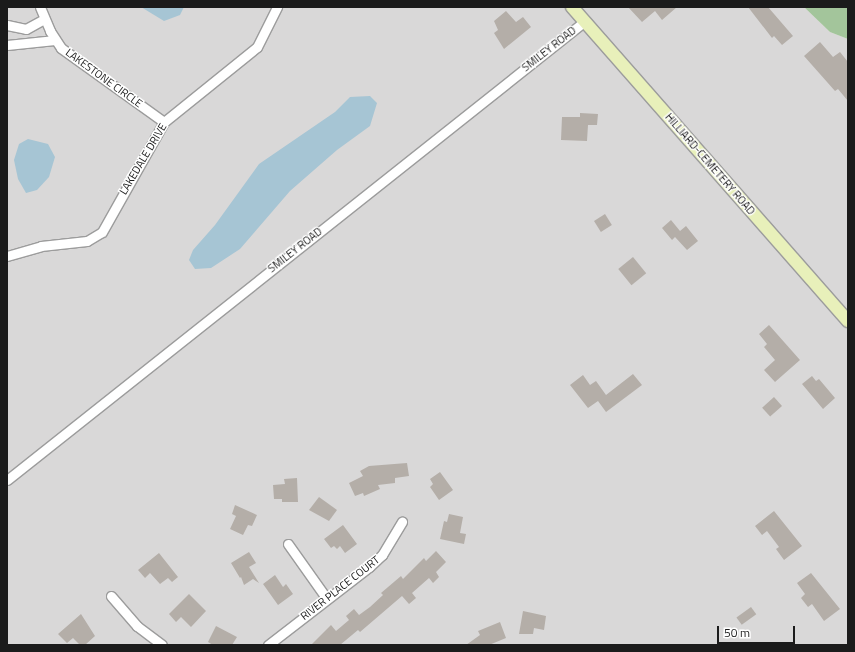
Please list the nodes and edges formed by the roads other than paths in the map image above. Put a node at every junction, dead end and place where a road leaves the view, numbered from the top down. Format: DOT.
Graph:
graph roads {
  1 [pos="40,7"];
  2 [pos="277,7"];
  3 [pos="572,7"];
  4 [pos="44,19"];
  5 [pos="584,21"];
  6 [pos="7,25"];
  7 [pos="55,40"];
  8 [pos="7,46"];
  9 [pos="164,122"];
  10 [pos="7,256"];
  11 [pos="848,322"];
  12 [pos="7,480"];
  13 [pos="402,522"];
  14 [pos="288,544"];
  15 [pos="110,596"];
  16 [pos="327,599"];
  17 [pos="162,645"];
  18 [pos="268,645"];
  1 -- 4 [label="street, LAKESTONE CIRCLE"];
  2 -- 9 [label="street, LAKEDALE DRIVE"];
  3 -- 5 [label="main road, HILLIARD-CEMETERY ROAD"];
  4 -- 6 [label="street"];
  4 -- 7 [label="street, LAKESTONE CIRCLE"];
  5 -- 11 [label="main road, HILLIARD-CEMETERY ROAD"];
  5 -- 12 [label="street, SMILEY ROAD"];
  7 -- 8 [label="street"];
  7 -- 9 [label="street, LAKESTONE CIRCLE"];
  9 -- 10 [label="street, LAKEDALE DRIVE"];
  13 -- 16 [label="street, RIVER PLACE COURT"];
  14 -- 16 [label="street"];
  15 -- 17 [label="street"];
  16 -- 18 [label="street, RIVER PLACE COURT"];
}
